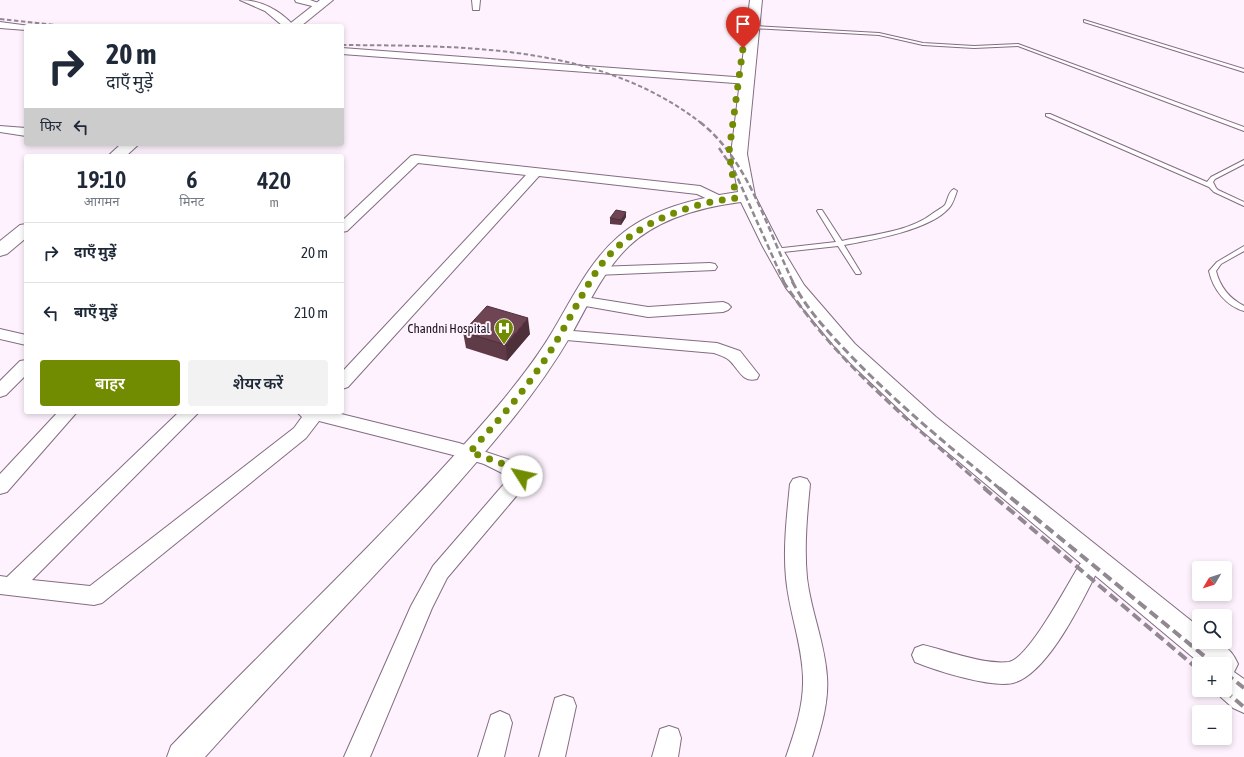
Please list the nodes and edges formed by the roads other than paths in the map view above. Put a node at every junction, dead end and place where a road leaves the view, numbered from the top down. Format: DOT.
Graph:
graph roads {
  1 [pos="244,0"];
  2 [pos="298,0"];
  3 [pos="747,0"];
  4 [pos="756,0"];
  5 [pos="324,3"];
  6 [pos="1086,21"];
  7 [pos="287,24"];
  8 [pos="296,24"];
  9 [pos="0,25"];
  10 [pos="24,27"];
  11 [pos="751,31"];
  12 [pos="344,51"];
  13 [pos="1244,71"];
  14 [pos="743,80"];
  15 [pos="1048,115"];
  16 [pos="0,129"];
  17 [pos="1244,129"];
  18 [pos="24,132"];
  19 [pos="128,146"];
  20 [pos="118,154"];
  21 [pos="1244,162"];
  22 [pos="536,172"];
  23 [pos="1210,185"];
  24 [pos="954,191"];
  25 [pos="734,198"];
  26 [pos="1244,204"];
  27 [pos="820,211"];
  28 [pos="344,226"];
  29 [pos="24,231"];
  30 [pos="840,244"];
  31 [pos="1244,248"];
  32 [pos="0,250"];
  33 [pos="774,251"];
  34 [pos="710,266"];
  35 [pos="596,272"];
  36 [pos="858,272"];
  37 [pos="579,301"];
  38 [pos="723,307"];
  39 [pos="1244,309"];
  40 [pos="0,334"];
  41 [pos="561,335"];
  42 [pos="24,340"];
  43 [pos="24,367"];
  44 [pos="751,375"];
  45 [pos="344,381"];
  46 [pos="0,391"];
  47 [pos="66,414"];
  48 [pos="188,414"];
  49 [pos="311,414"];
  50 [pos="316,414"];
  51 [pos="470,452"];
  52 [pos="800,484"];
  53 [pos="0,487"];
  54 [pos="1087,570"];
  55 [pos="6,585"];
  56 [pos="923,655"];
  57 [pos="1193,657"];
  58 [pos="1214,657"];
  59 [pos="1232,671"];
  60 [pos="1244,681"];
  61 [pos="1232,689"];
  62 [pos="1244,698"];
  63 [pos="564,706"];
  64 [pos="500,723"];
  65 [pos="183,757"];
  66 [pos="357,757"];
  67 [pos="490,757"];
  68 [pos="552,757"];
  69 [pos="799,757"];
  1 -- 7 [label="street"];
  2 -- 5 [label="street"];
  3 -- 11 [label="main road"];
  4 -- 11 [label="main road"];
  5 -- 8 [label="main road"];
  6 -- 13 [label="lane"];
  9 -- 10 [label="street"];
  11 -- 14 [label="main road"];
  11 -- 17 [label="lane"];
  12 -- 14 [label="street"];
  14 -- 25 [label="main road"];
  15 -- 23 [label="lane"];
  16 -- 18 [label="street"];
  19 -- 20 [label="main road"];
  21 -- 23 [label="lane"];
  22 -- 25 [label="street"];
  22 -- 28 [label="street"];
  22 -- 45 [label="street"];
  23 -- 26 [label="lane"];
  24 -- 30 [label="lane"];
  25 -- 33 [label="main road"];
  25 -- 35 [label="main road"];
  25 -- 54 [label="main road"];
  27 -- 30 [label="lane"];
  29 -- 32 [label="main road"];
  30 -- 33 [label="lane"];
  30 -- 36 [label="lane"];
  31 -- 39 [label="lane"];
  33 -- 58 [label="main road"];
  34 -- 35 [label="street"];
  35 -- 37 [label="main road"];
  37 -- 38 [label="street"];
  37 -- 41 [label="main road"];
  40 -- 42 [label="street"];
  41 -- 44 [label="street"];
  41 -- 51 [label="main road"];
  43 -- 46 [label="street"];
  47 -- 53 [label="street"];
  48 -- 55 [label="street"];
  49 -- 55 [label="street"];
  50 -- 51 [label="street"];
  51 -- 65 [label="main road"];
  51 -- 66 [label="street"];
  52 -- 69 [label="street"];
  54 -- 56 [label="street"];
  54 -- 57 [label="main road"];
  59 -- 60 [label="main road"];
  61 -- 62 [label="main road"];
  63 -- 68 [label="street"];
  64 -- 67 [label="street"];
}
